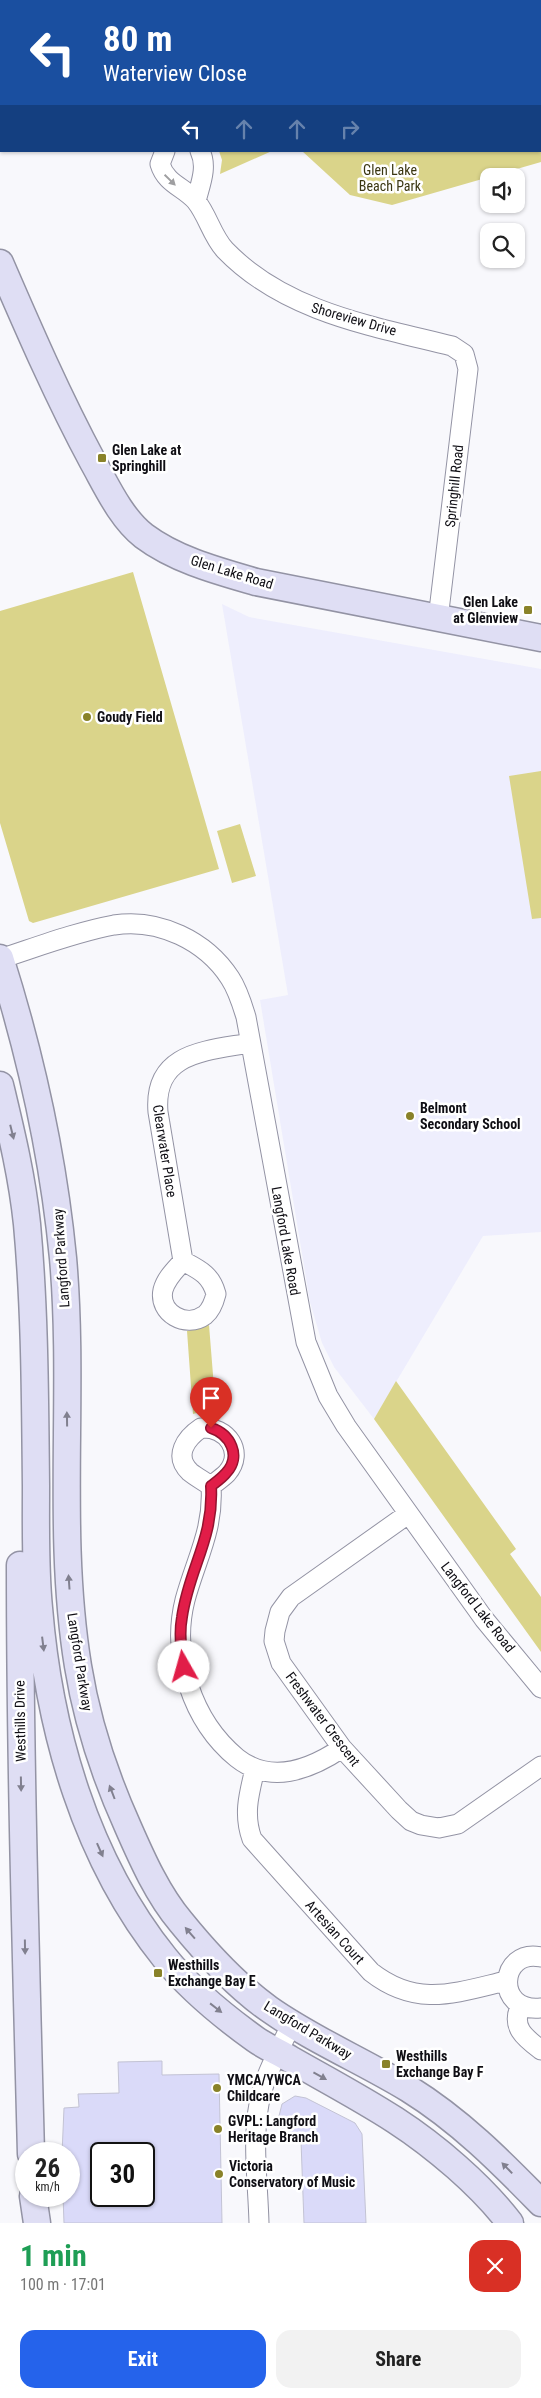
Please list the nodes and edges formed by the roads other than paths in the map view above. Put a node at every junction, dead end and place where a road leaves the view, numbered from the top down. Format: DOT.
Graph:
graph roads {
  1 [pos="165,152"];
  2 [pos="201,152"];
  3 [pos="196,201"];
  4 [pos="0,263"];
  5 [pos="464,354"];
  6 [pos="438,618"];
  7 [pos="541,638"];
  8 [pos="0,958"];
  9 [pos="250,1043"];
  10 [pos="0,1085"];
  11 [pos="183,1261"];
  12 [pos="32,1289"];
  13 [pos="211,1486"];
  14 [pos="408,1514"];
  15 [pos="541,1688"];
  16 [pos="342,1748"];
  17 [pos="541,1766"];
  18 [pos="255,1769"];
  19 [pos="541,1957"];
  20 [pos="506,1981"];
  21 [pos="521,2006"];
  22 [pos="541,2008"];
  23 [pos="292,2023"];
  24 [pos="541,2050"];
  25 [pos="278,2052"];
  26 [pos="31,2142"];
  27 [pos="541,2203"];
  28 [pos="35,2207"];
  29 [pos="37,2223"];
  30 [pos="259,2223"];
  31 [pos="510,2223"];
  1 -- 3 [label="street, Shoreview Drive, one-way"];
  2 -- 3 [label="street"];
  3 -- 5 [label="street, Shoreview Drive"];
  4 -- 6 [label="main road, Glen Lake Road"];
  5 -- 6 [label="street, Springhill Road"];
  6 -- 7 [label="main road, Glen Lake Road"];
  8 -- 9 [label="street, Langford Lake Road"];
  23 -- 8 [label="main road, Langford Parkway, one-way"];
  9 -- 11 [label="street, Clearwater Place"];
  9 -- 14 [label="street, Langford Lake Road"];
  10 -- 12 [label="main road, one-way"];
  12 -- 25 [label="main road, one-way"];
  12 -- 26 [label="main road, Westhills Drive, one-way"];
  13 -- 18 [label="street"];
  14 -- 15 [label="street, Langford Lake Road"];
  14 -- 16 [label="street, Freshwater Crescent"];
  16 -- 17 [label="street, Freshwater Crescent"];
  16 -- 18 [label="street"];
  18 -- 20 [label="street, Artesian Court"];
  19 -- 20 [label="street"];
  20 -- 21 [label="street"];
  21 -- 22 [label="street"];
  21 -- 24 [label="street"];
  23 -- 25 [label="street"];
  27 -- 23 [label="main road, Langford Parkway, one-way"];
  25 -- 30 [label="street"];
  25 -- 31 [label="main road, one-way"];
  28 -- 29 [label="main road"];
}
